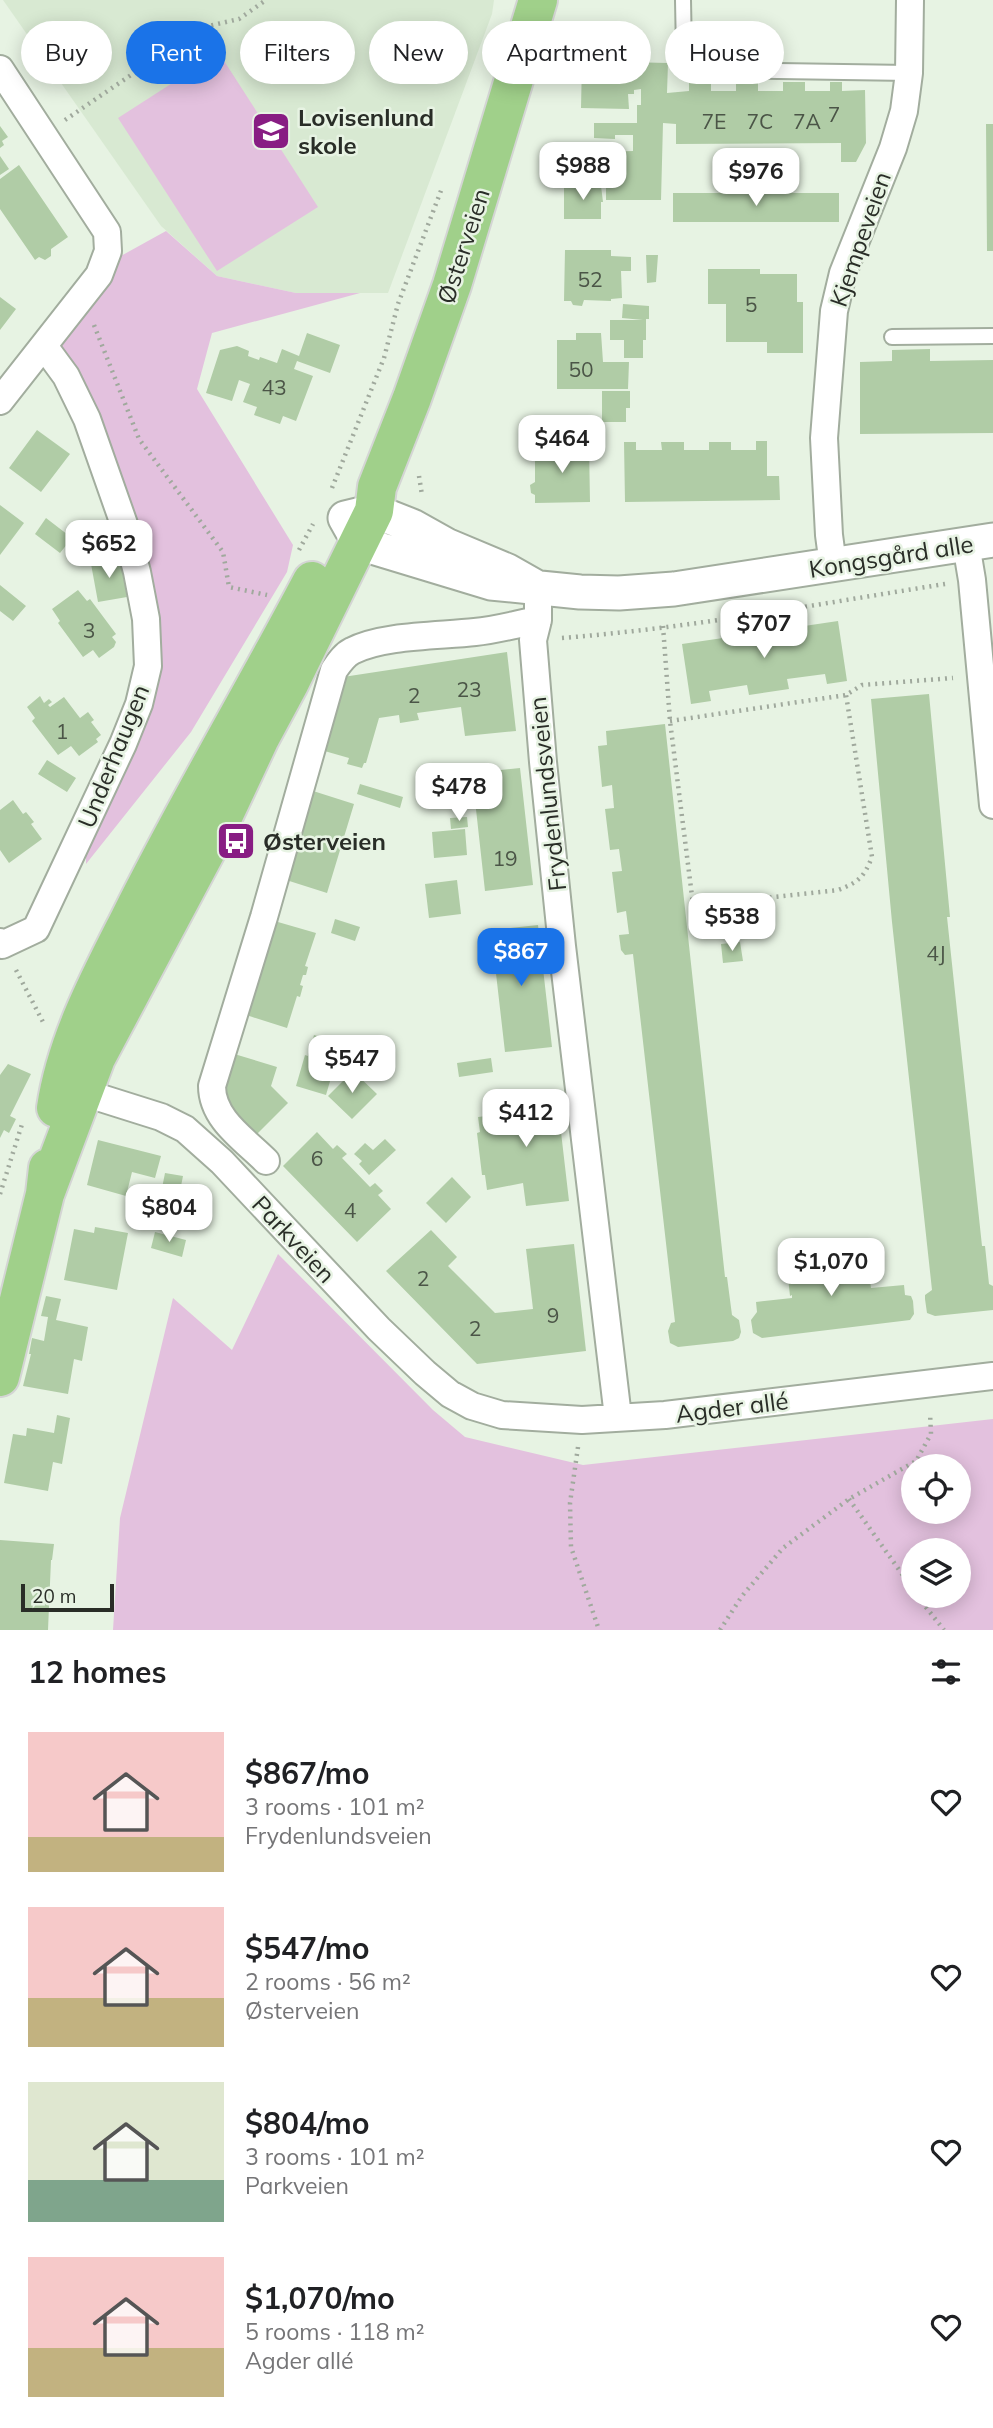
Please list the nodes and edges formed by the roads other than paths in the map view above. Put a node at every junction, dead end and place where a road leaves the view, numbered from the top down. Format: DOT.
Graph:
graph roads {
  1 [pos="538,0"];
  2 [pos="683,0"];
  3 [pos="910,0"];
  4 [pos="0,69"];
  5 [pos="909,73"];
  6 [pos="993,336"];
  7 [pos="892,337"];
  8 [pos="44,346"];
  9 [pos="0,401"];
  10 [pos="364,515"];
  11 [pos="979,542"];
  12 [pos="833,565"];
  13 [pos="536,616"];
  14 [pos="993,805"];
  15 [pos="1,943"];
  16 [pos="72,1088"];
  17 [pos="266,1161"];
  18 [pos="993,1376"];
  19 [pos="0,1377"];
  20 [pos="472,1406"];
  21 [pos="618,1418"];
  1 -- 10 [label="main road, Østerveien"];
  2 -- 5 [label="lane"];
  3 -- 5 [label="street, Kjempeveien"];
  4 -- 8 [label="street"];
  5 -- 12 [label="street, Kjempeveien"];
  6 -- 7 [label="lane"];
  8 -- 9 [label="street"];
  8 -- 15 [label="street, Underhaugen"];
  10 -- 13 [label="street, Kongsgård alle"];
  10 -- 16 [label="main road, Østerveien"];
  11 -- 12 [label="street, Kongsgård alle"];
  11 -- 14 [label="street"];
  12 -- 13 [label="street, Kongsgård alle"];
  13 -- 17 [label="street"];
  13 -- 21 [label="street, Frydenlundsveien"];
  16 -- 19 [label="main road, Østerveien"];
  16 -- 20 [label="street, Parkveien"];
  18 -- 21 [label="street, Agder allé"];
  20 -- 21 [label="street, Agder allé"];
}
